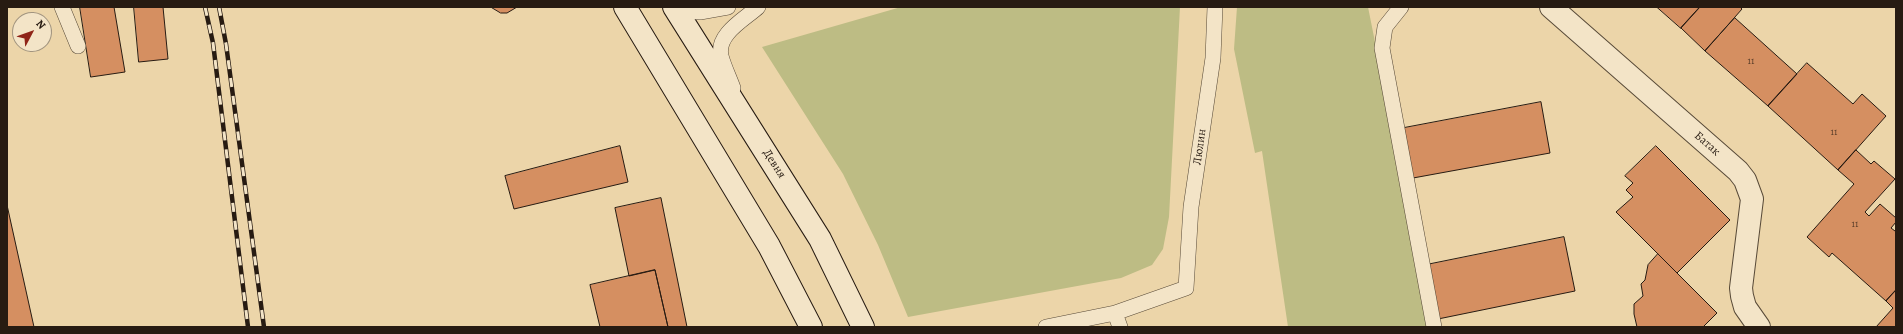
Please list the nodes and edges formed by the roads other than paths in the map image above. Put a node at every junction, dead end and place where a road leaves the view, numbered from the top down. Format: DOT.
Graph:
graph roads {
  1 [pos="62,7"];
  2 [pos="625,7"];
  3 [pos="728,7"];
  4 [pos="758,7"];
  5 [pos="1215,7"];
  6 [pos="1401,7"];
  7 [pos="1551,7"];
  8 [pos="676,9"];
  9 [pos="78,46"];
  10 [pos="745,119"];
  11 [pos="1118,320"];
  12 [pos="811,327"];
  13 [pos="863,327"];
  14 [pos="1046,327"];
  15 [pos="1434,327"];
  16 [pos="1759,327"];
  1 -- 9 [label="lane"];
  2 -- 12 [label="main road"];
  3 -- 8 [label="lane"];
  4 -- 10 [label="lane"];
  5 -- 11 [label="lane, Люлин"];
  6 -- 15 [label="lane"];
  7 -- 16 [label="main road, Батак"];
  8 -- 10 [label="main road, Девня"];
  10 -- 13 [label="main road, Девня"];
  11 -- 14 [label="lane"];
}
